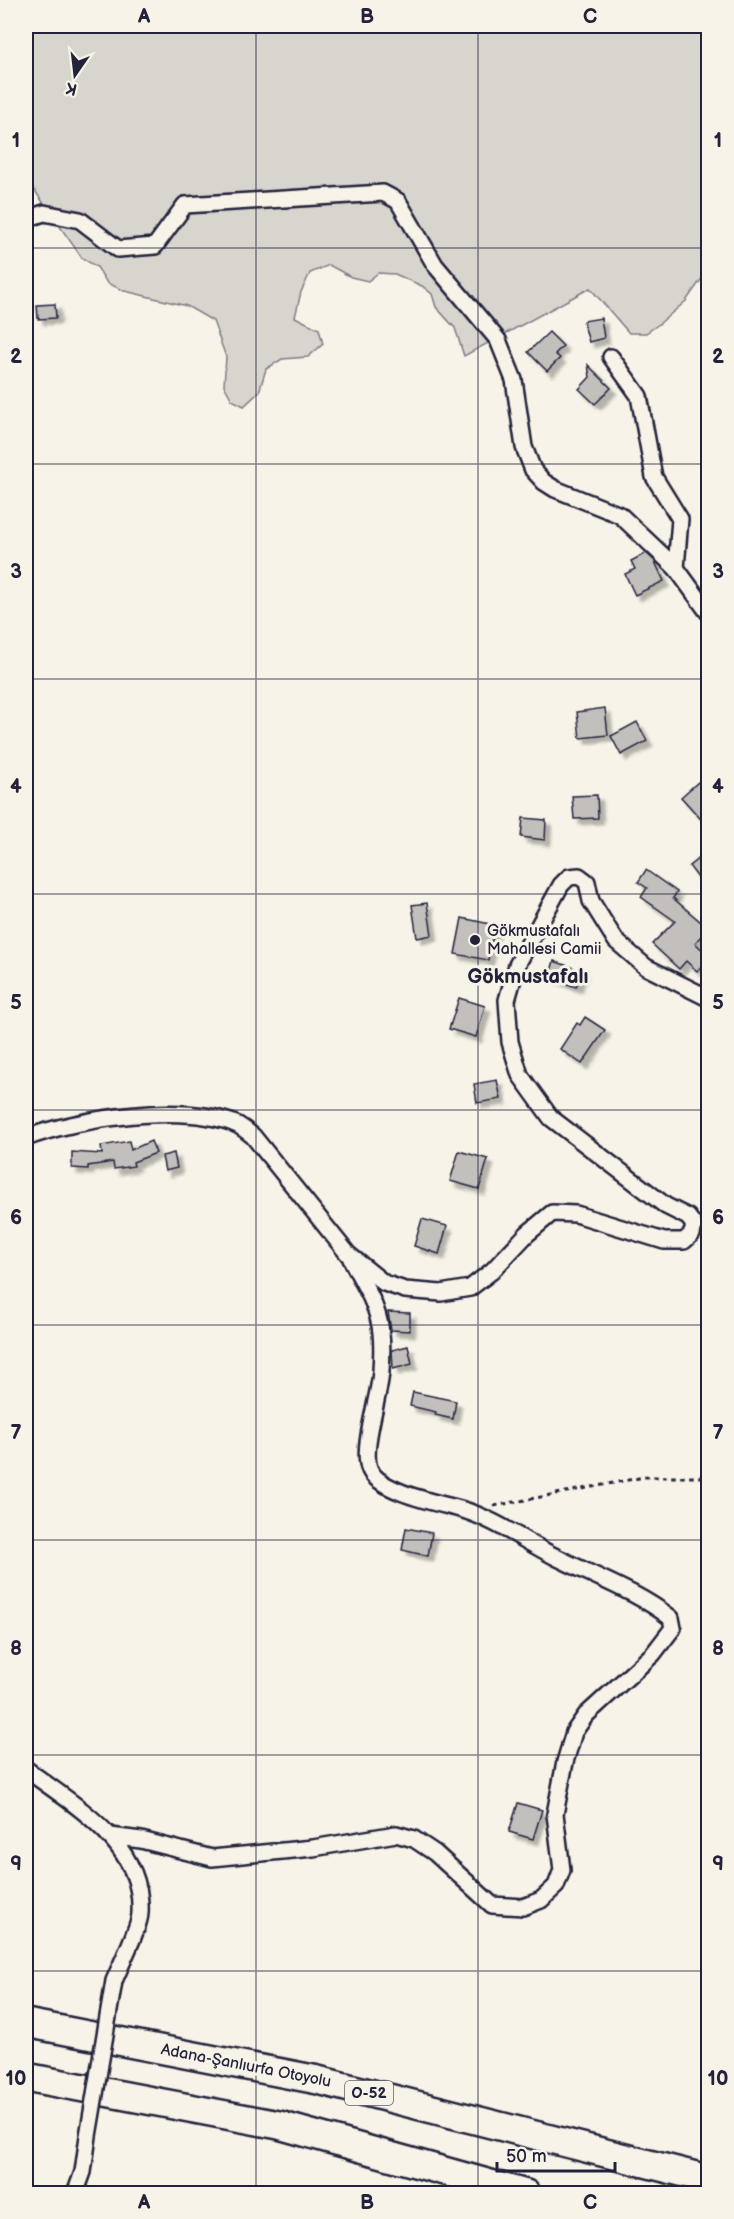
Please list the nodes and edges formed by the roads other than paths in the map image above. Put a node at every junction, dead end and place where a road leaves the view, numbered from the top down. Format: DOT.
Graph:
graph roads {
  1 [pos="26,219"];
  2 [pos="611,357"];
  3 [pos="676,568"];
  4 [pos="708,612"];
  5 [pos="708,998"];
  6 [pos="26,1138"];
  7 [pos="348,1254"];
  8 [pos="26,1769"];
  9 [pos="110,1836"];
  10 [pos="26,2023"];
  11 [pos="26,2077"];
  12 [pos="708,2179"];
  13 [pos="75,2193"];
  14 [pos="526,2193"];
  1 -- 3 [label="street"];
  2 -- 3 [label="street"];
  3 -- 4 [label="street"];
  5 -- 7 [label="street"];
  6 -- 7 [label="street"];
  7 -- 9 [label="street"];
  8 -- 9 [label="street"];
  9 -- 13 [label="street, bridge"];
  10 -- 12 [label="highway, Adana-Şanlıurfa Otoyolu / O-52"];
  11 -- 14 [label="highway"];
}
